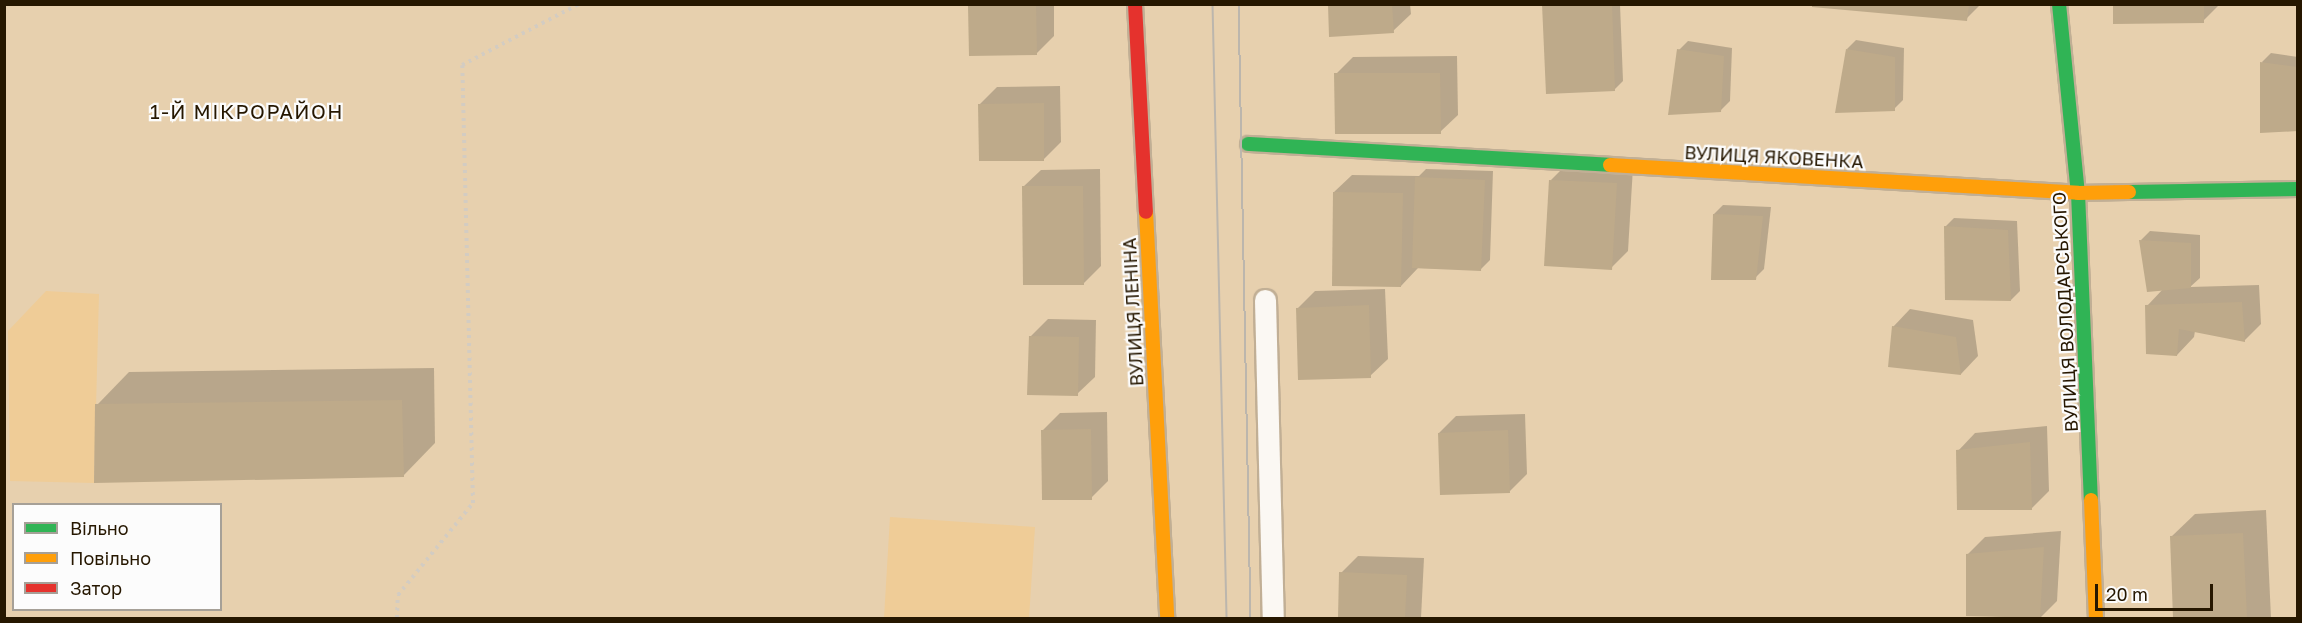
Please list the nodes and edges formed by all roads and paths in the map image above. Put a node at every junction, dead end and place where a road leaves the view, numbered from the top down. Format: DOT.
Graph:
graph roads {
  1 [pos="579,4"];
  2 [pos="1136,4"];
  3 [pos="2059,4"];
  4 [pos="1248,144"];
  5 [pos="2298,189"];
  6 [pos="2078,193"];
  7 [pos="1265,300"];
  8 [pos="397,618"];
  9 [pos="1167,618"];
  10 [pos="1273,618"];
  11 [pos="2096,618"];
  1 -- 8 [label="path"];
  2 -- 9 [label="street, ВУЛИЦЯ ЛЕНІНА"];
  3 -- 6 [label="street, ВУЛИЦЯ ВОЛОДАРСЬКОГО"];
  4 -- 6 [label="street, ВУЛИЦЯ ЯКОВЕНКА"];
  5 -- 6 [label="street, ВУЛИЦЯ ЯКОВЕНКА"];
  6 -- 11 [label="street, ВУЛИЦЯ ВОЛОДАРСЬКОГО"];
  7 -- 10 [label="lane"];
}
